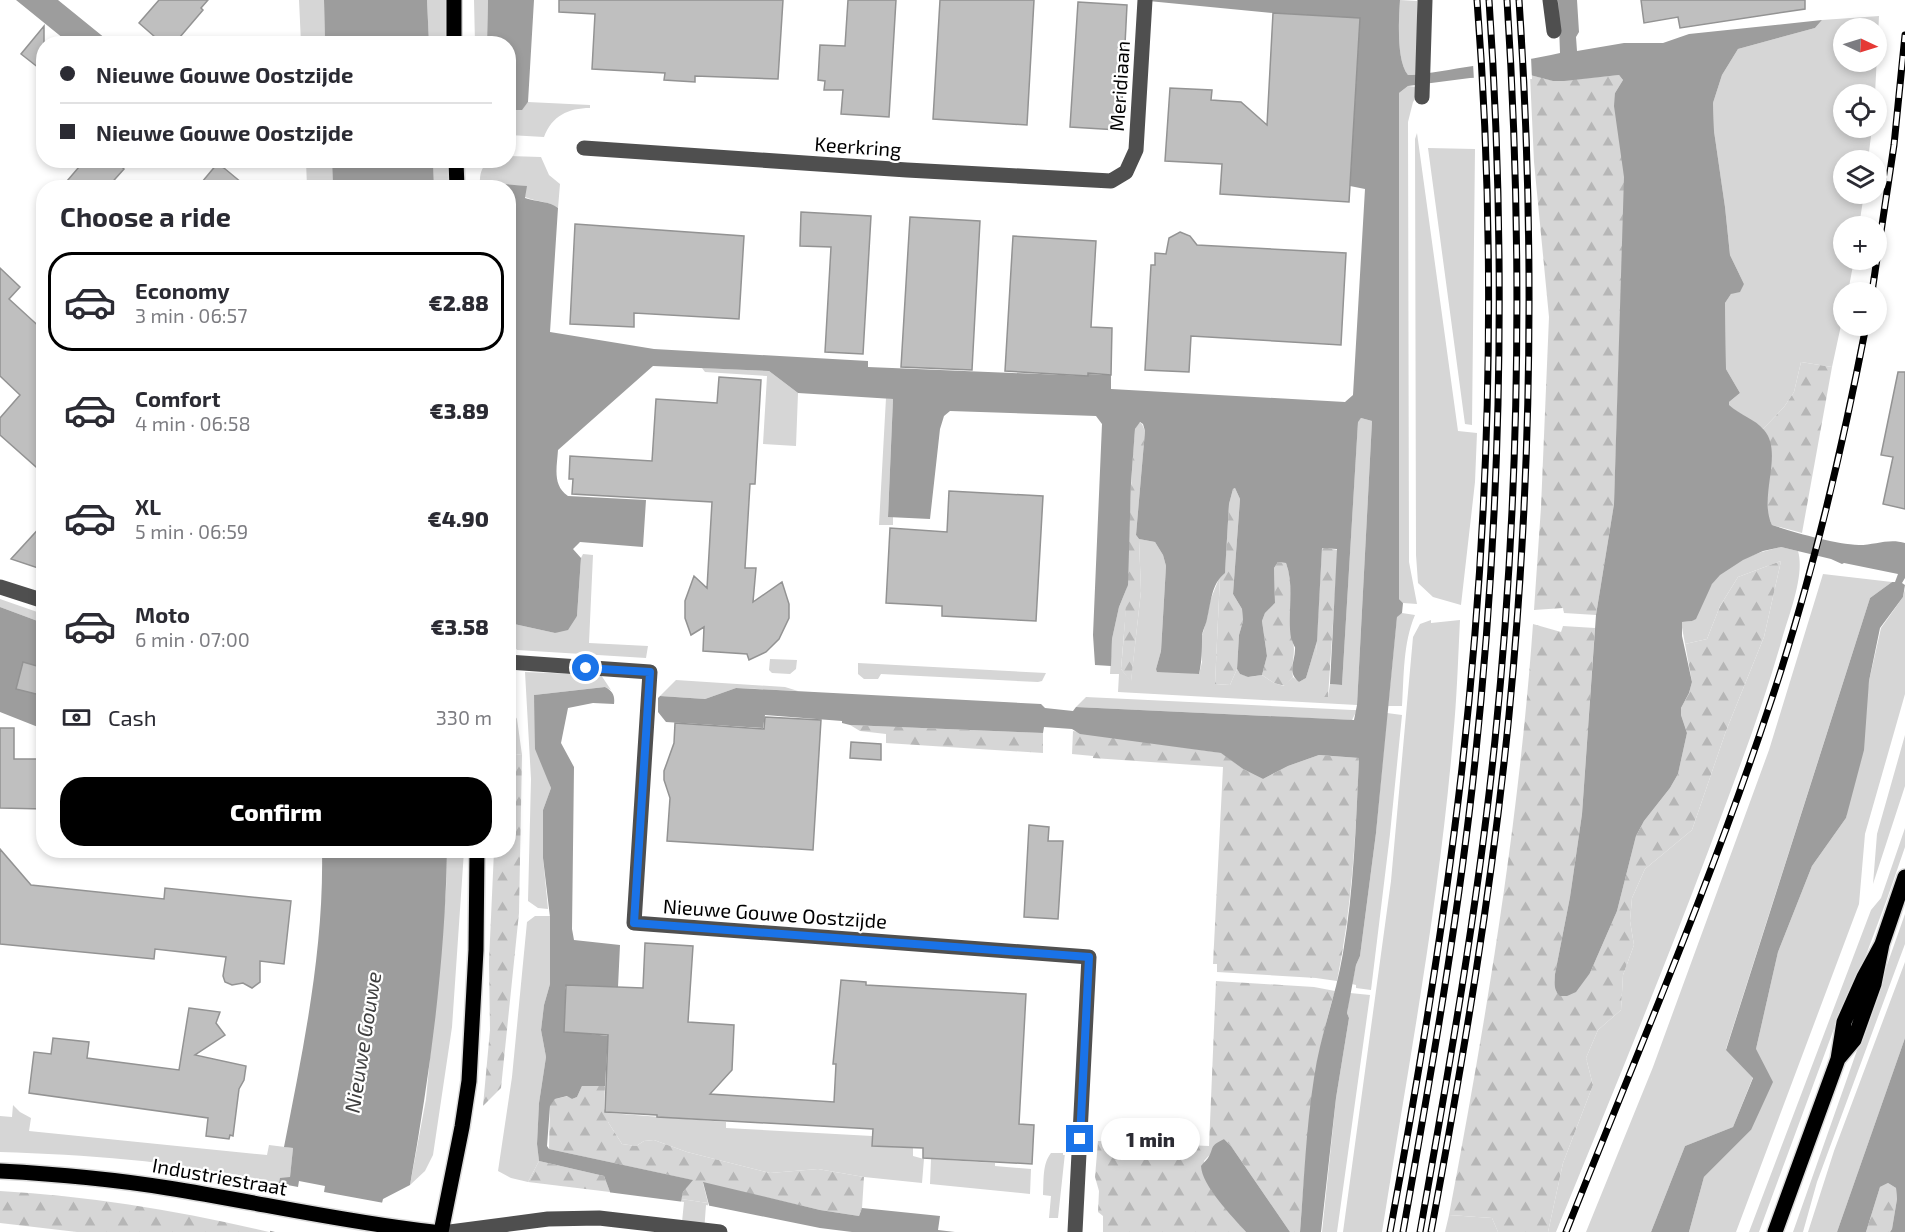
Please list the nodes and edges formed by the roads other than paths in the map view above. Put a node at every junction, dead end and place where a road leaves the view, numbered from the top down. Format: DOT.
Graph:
graph roads {
  1 [pos="454,0"];
  2 [pos="1425,0"];
  3 [pos="1550,0"];
  4 [pos="1145,4"];
  5 [pos="1554,31"];
  6 [pos="454,36"];
  7 [pos="1422,94"];
  8 [pos="584,148"];
  9 [pos="1126,172"];
  10 [pos="0,587"];
  11 [pos="36,599"];
  12 [pos="516,663"];
  13 [pos="477,858"];
  14 [pos="1905,877"];
  15 [pos="0,1171"];
  16 [pos="432,1232"];
  17 [pos="441,1232"];
  18 [pos="450,1232"];
  19 [pos="720,1232"];
  20 [pos="1075,1232"];
  21 [pos="1775,1232"];
  1 -- 6 [label="main road"];
  2 -- 7 [label="street"];
  3 -- 5 [label="street"];
  4 -- 9 [label="street, Meridiaan"];
  8 -- 9 [label="street, Keerkring"];
  10 -- 11 [label="street"];
  12 -- 20 [label="street, Nieuwe Gouwe Oostzijde"];
  13 -- 17 [label="main road"];
  14 -- 21 [label="main road"];
  15 -- 16 [label="main road, Industriestraat"];
  18 -- 19 [label="street"];
}
